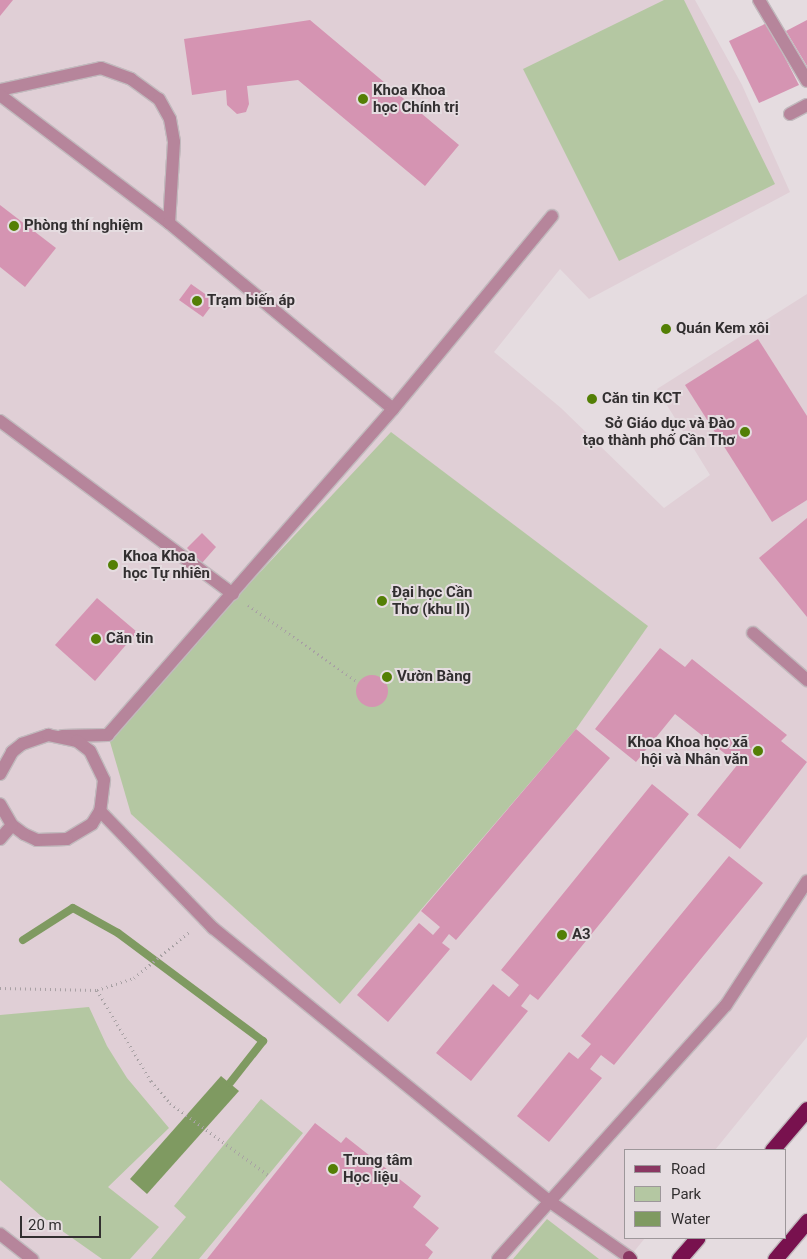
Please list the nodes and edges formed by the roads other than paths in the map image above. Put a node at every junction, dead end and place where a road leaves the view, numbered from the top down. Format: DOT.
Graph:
graph roads {
  1 [pos="759,0"];
  2 [pos="807,81"];
  3 [pos="0,90"];
  4 [pos="0,94"];
  5 [pos="807,105"];
  6 [pos="790,114"];
  7 [pos="552,216"];
  8 [pos="169,223"];
  9 [pos="393,409"];
  10 [pos="0,421"];
  11 [pos="233,594"];
  12 [pos="753,633"];
  13 [pos="807,680"];
  14 [pos="62,736"];
  15 [pos="0,774"];
  16 [pos="0,804"];
  17 [pos="100,811"];
  18 [pos="12,825"];
  19 [pos="0,839"];
  20 [pos="807,881"];
  21 [pos="807,1109"];
  22 [pos="773,1149"];
  23 [pos="548,1201"];
  24 [pos="807,1221"];
  25 [pos="0,1234"];
  26 [pos="696,1239"];
  27 [pos="630,1258"];
  28 [pos="32,1259"];
  29 [pos="498,1259"];
  30 [pos="679,1259"];
  31 [pos="775,1259"];
  1 -- 2 [label="street"];
  3 -- 8 [label="street"];
  4 -- 8 [label="street"];
  5 -- 6 [label="street"];
  7 -- 9 [label="street"];
  8 -- 9 [label="street"];
  9 -- 11 [label="street"];
  10 -- 11 [label="street"];
  11 -- 14 [label="street"];
  12 -- 13 [label="street"];
  14 -- 15 [label="street"];
  14 -- 17 [label="street"];
  16 -- 18 [label="street"];
  17 -- 18 [label="street"];
  17 -- 23 [label="street"];
  18 -- 19 [label="street"];
  20 -- 23 [label="street"];
  21 -- 22 [label="highway"];
  23 -- 27 [label="street"];
  23 -- 29 [label="street"];
  24 -- 31 [label="highway"];
  25 -- 28 [label="street"];
  26 -- 30 [label="highway"];
}
